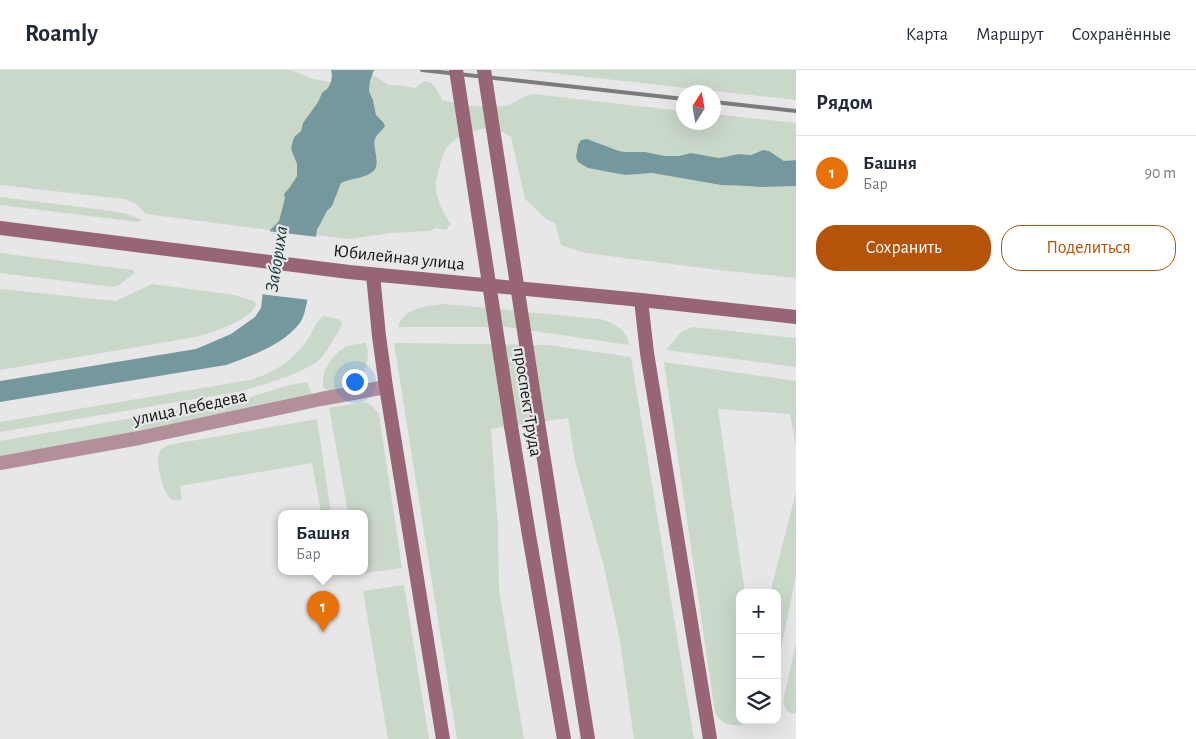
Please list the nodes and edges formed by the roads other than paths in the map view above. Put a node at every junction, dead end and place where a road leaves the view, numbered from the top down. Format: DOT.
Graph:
graph roads {
  1 [pos="456,70"];
  2 [pos="484,70"];
  3 [pos="0,228"];
  4 [pos="373,275"];
  5 [pos="641,300"];
  6 [pos="796,317"];
  7 [pos="386,387"];
  8 [pos="0,463"];
  9 [pos="443,739"];
  10 [pos="564,739"];
  11 [pos="588,739"];
  12 [pos="710,739"];
  1 -- 10 [label="main road, проспект Труда, bridge"];
  2 -- 11 [label="main road, проспект Труда, bridge"];
  3 -- 4 [label="main road, Юбилейная улица"];
  4 -- 5 [label="main road, Юбилейная улица"];
  4 -- 7 [label="main road"];
  5 -- 6 [label="main road, Юбилейная улица"];
  5 -- 12 [label="main road"];
  7 -- 8 [label="street, улица Лебедева"];
  7 -- 9 [label="main road"];
}
